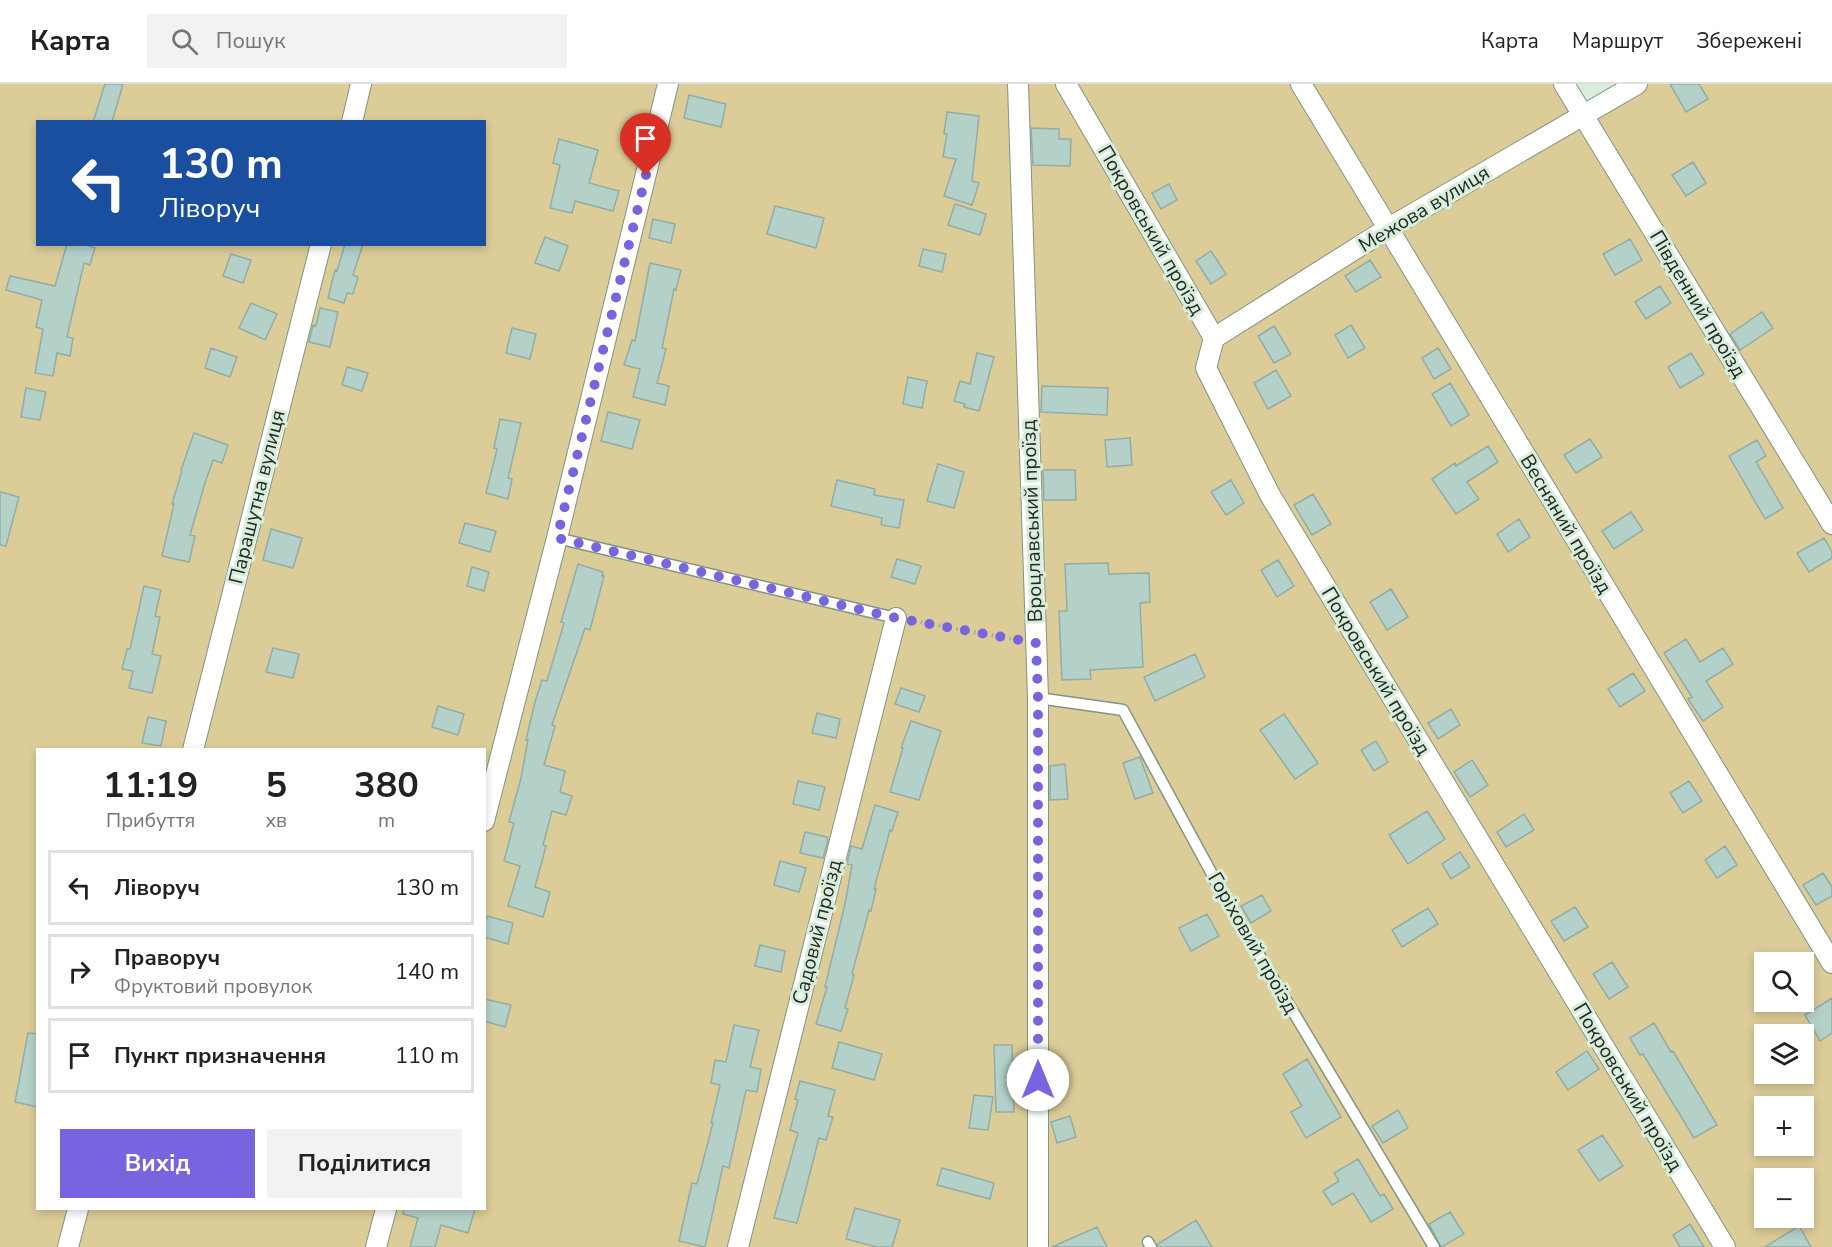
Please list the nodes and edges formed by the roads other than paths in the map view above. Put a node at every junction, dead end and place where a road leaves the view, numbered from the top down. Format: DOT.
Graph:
graph roads {
  1 [pos="361,84"];
  2 [pos="668,84"];
  3 [pos="1018,84"];
  4 [pos="1066,84"];
  5 [pos="1301,84"];
  6 [pos="1564,84"];
  7 [pos="1636,84"];
  8 [pos="1582,115"];
  9 [pos="352,120"];
  10 [pos="1387,229"];
  11 [pos="320,246"];
  12 [pos="1214,338"];
  13 [pos="1832,524"];
  14 [pos="557,538"];
  15 [pos="896,618"];
  16 [pos="1038,698"];
  17 [pos="194,748"];
  18 [pos="486,814"];
  19 [pos="1832,963"];
  20 [pos="78,1210"];
  21 [pos="386,1210"];
  22 [pos="68,1247"];
  23 [pos="376,1247"];
  24 [pos="738,1247"];
  25 [pos="1038,1247"];
  26 [pos="1434,1247"];
  27 [pos="1725,1247"];
  1 -- 9 [label="street"];
  2 -- 14 [label="street"];
  3 -- 16 [label="street, Вроцлавський проїзд"];
  4 -- 12 [label="street, Покровський проїзд"];
  5 -- 10 [label="street, Весняний проїзд"];
  6 -- 8 [label="street, Південний проїзд"];
  7 -- 8 [label="street, Межова вулиця"];
  8 -- 10 [label="street, Межова вулиця"];
  8 -- 13 [label="street, Південний проїзд"];
  10 -- 12 [label="street, Межова вулиця"];
  10 -- 19 [label="street, Весняний проїзд"];
  11 -- 17 [label="street, Парашутна вулиця"];
  12 -- 27 [label="street, Покровський проїзд"];
  14 -- 15 [label="lane"];
  14 -- 18 [label="street"];
  15 -- 24 [label="street, Садовий проїзд"];
  16 -- 25 [label="street, Вроцлавський проїзд"];
  16 -- 26 [label="lane, Горіховий проїзд"];
  20 -- 22 [label="street"];
  21 -- 23 [label="street"];
}
